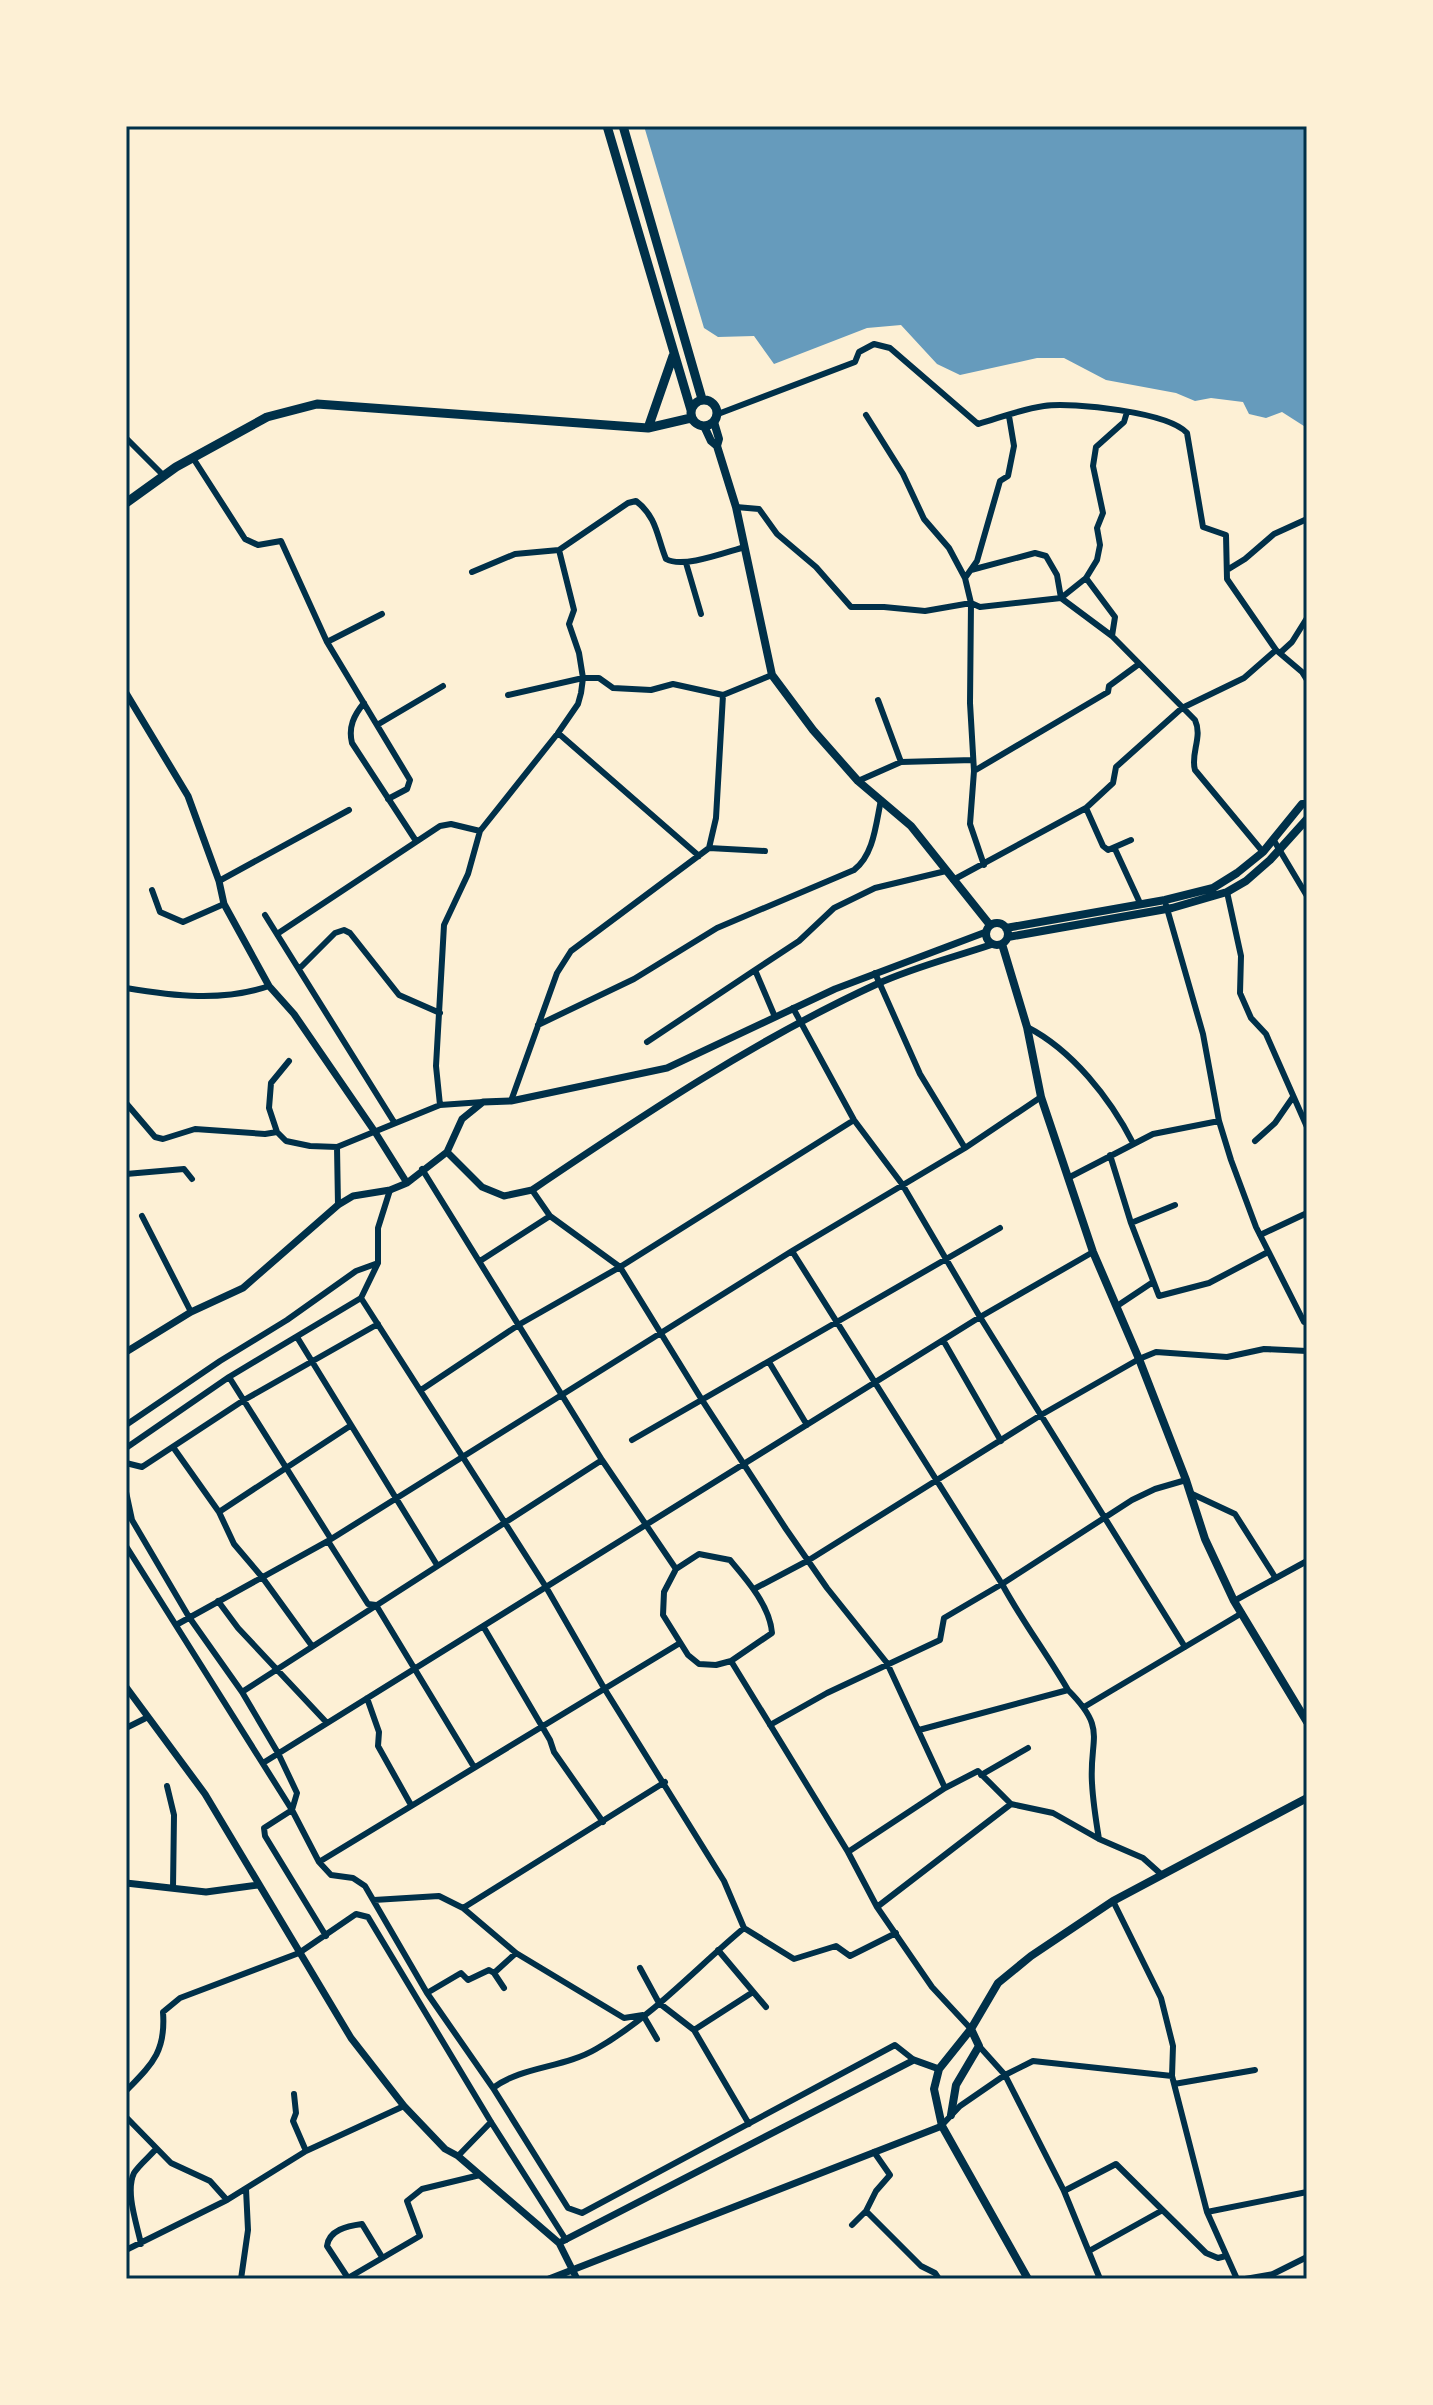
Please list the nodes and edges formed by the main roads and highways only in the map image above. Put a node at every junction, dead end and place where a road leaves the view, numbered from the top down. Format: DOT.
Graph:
graph roads {
  1 [pos="607,126"];
  2 [pos="623,126"];
  3 [pos="673,354"];
  4 [pos="702,399"];
  5 [pos="691,414"];
  6 [pos="712,421"];
  7 [pos="648,428"];
  8 [pos="126,503"];
  9 [pos="1305,802"];
  10 [pos="1307,819"];
  11 [pos="1165,904"];
  12 [pos="988,928"];
  13 [pos="1002,938"];
  14 [pos="1307,1722"];
  15 [pos="1307,1798"];
  16 [pos="971,2029"];
  17 [pos="951,2115"];
  18 [pos="1028,2279"];
  1 -- 3 [label="main road"];
  2 -- 4 [label="main road"];
  3 -- 5 [label="main road"];
  3 -- 7 [label="main road"];
  4 -- 5 [label="main road"];
  4 -- 6 [label="main road"];
  5 -- 6 [label="main road"];
  5 -- 7 [label="main road"];
  6 -- 12 [label="main road"];
  7 -- 8 [label="main road"];
  9 -- 11 [label="main road"];
  10 -- 11 [label="main road"];
  11 -- 13 [label="main road"];
  11 -- 13 [label="main road"];
  12 -- 13 [label="main road"];
  12 -- 13 [label="main road"];
  13 -- 14 [label="main road"];
  15 -- 16 [label="main road"];
  16 -- 17 [label="main road"];
  16 -- 18 [label="main road"];
}
